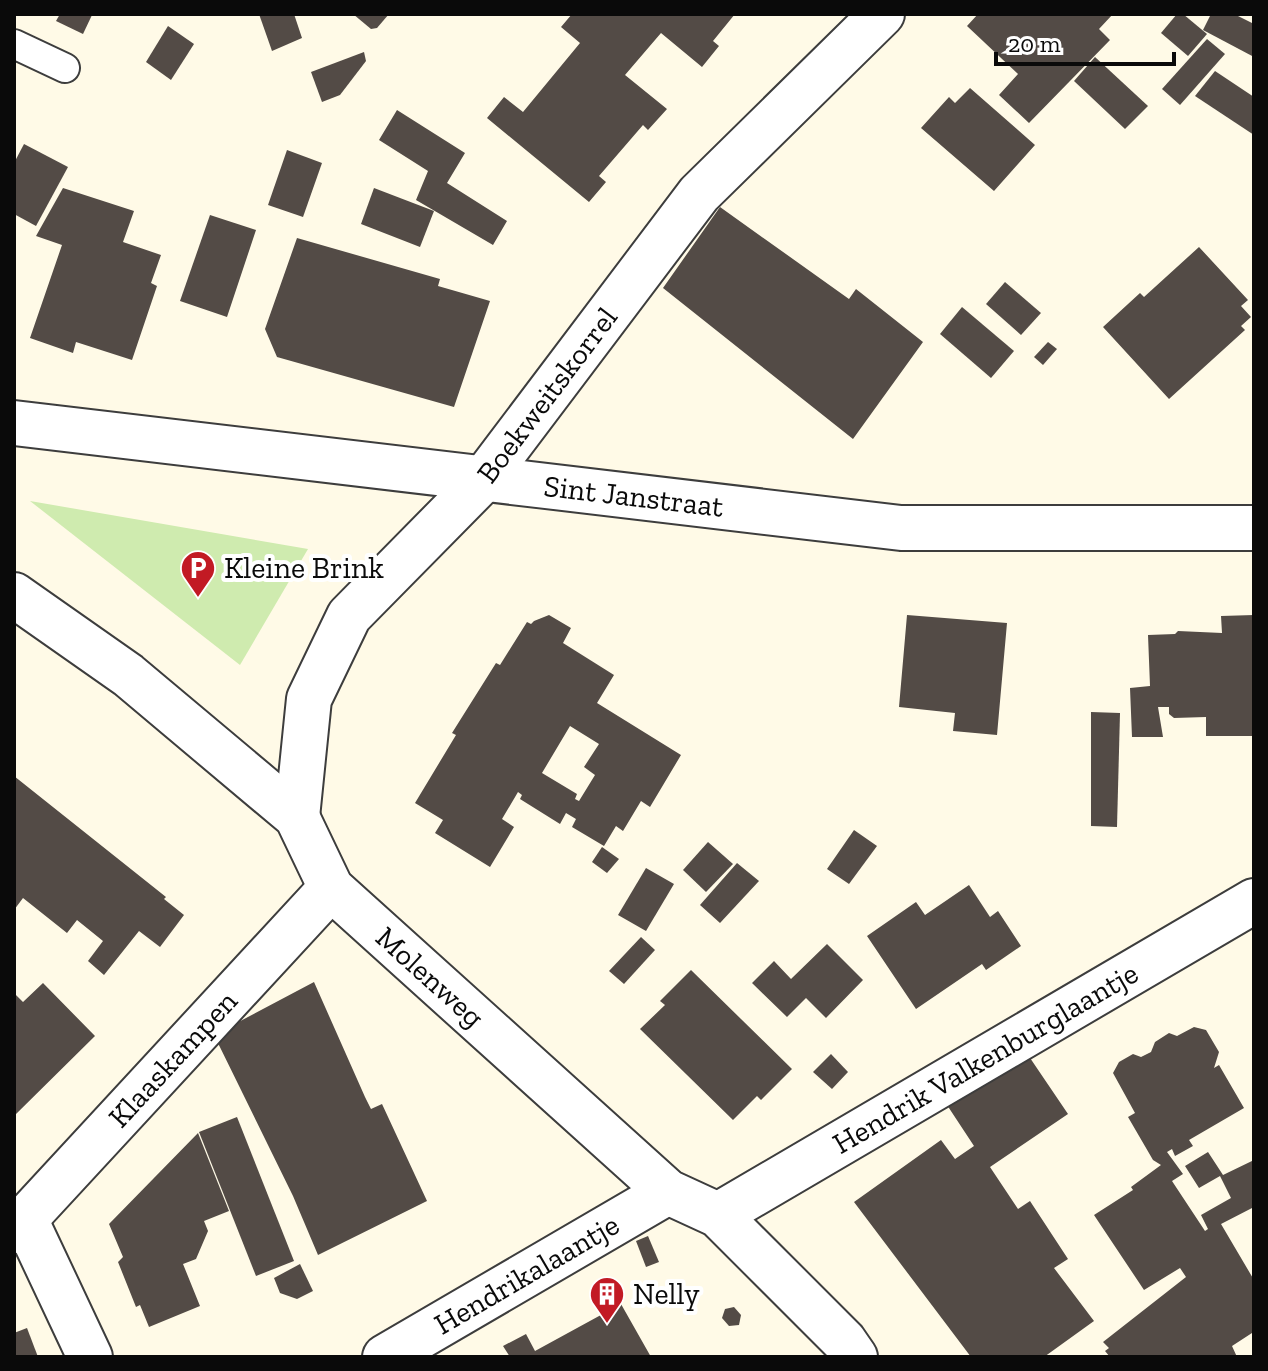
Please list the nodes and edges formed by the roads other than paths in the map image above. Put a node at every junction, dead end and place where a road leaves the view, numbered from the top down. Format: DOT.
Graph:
graph roads {
  1 [pos="882,14"];
  2 [pos="14,44"];
  3 [pos="65,68"];
  4 [pos="14,423"];
  5 [pos="483,480"];
  6 [pos="1254,528"];
  7 [pos="14,595"];
  8 [pos="297,817"];
  9 [pos="331,888"];
  10 [pos="1254,901"];
  11 [pos="668,1192"];
  12 [pos="718,1215"];
  13 [pos="20,1226"];
  14 [pos="90,1357"];
  15 [pos="385,1357"];
  16 [pos="855,1357"];
  1 -- 5 [label="street, Boekweitskorrel"];
  2 -- 3 [label="lane"];
  4 -- 5 [label="street, Sint Janstraat"];
  5 -- 6 [label="street, Sint Janstraat"];
  5 -- 8 [label="street, Boekweitskorrel"];
  7 -- 8 [label="street, Molenweg"];
  8 -- 9 [label="street, Molenweg"];
  9 -- 11 [label="street, Molenweg"];
  9 -- 13 [label="street, Klaaskampen"];
  10 -- 12 [label="street, Hendrik Valkenburglaantje"];
  11 -- 12 [label="street, Molenweg"];
  11 -- 15 [label="street, Hendrikalaantje"];
  12 -- 16 [label="street, Molenweg"];
  13 -- 14 [label="street"];
}
